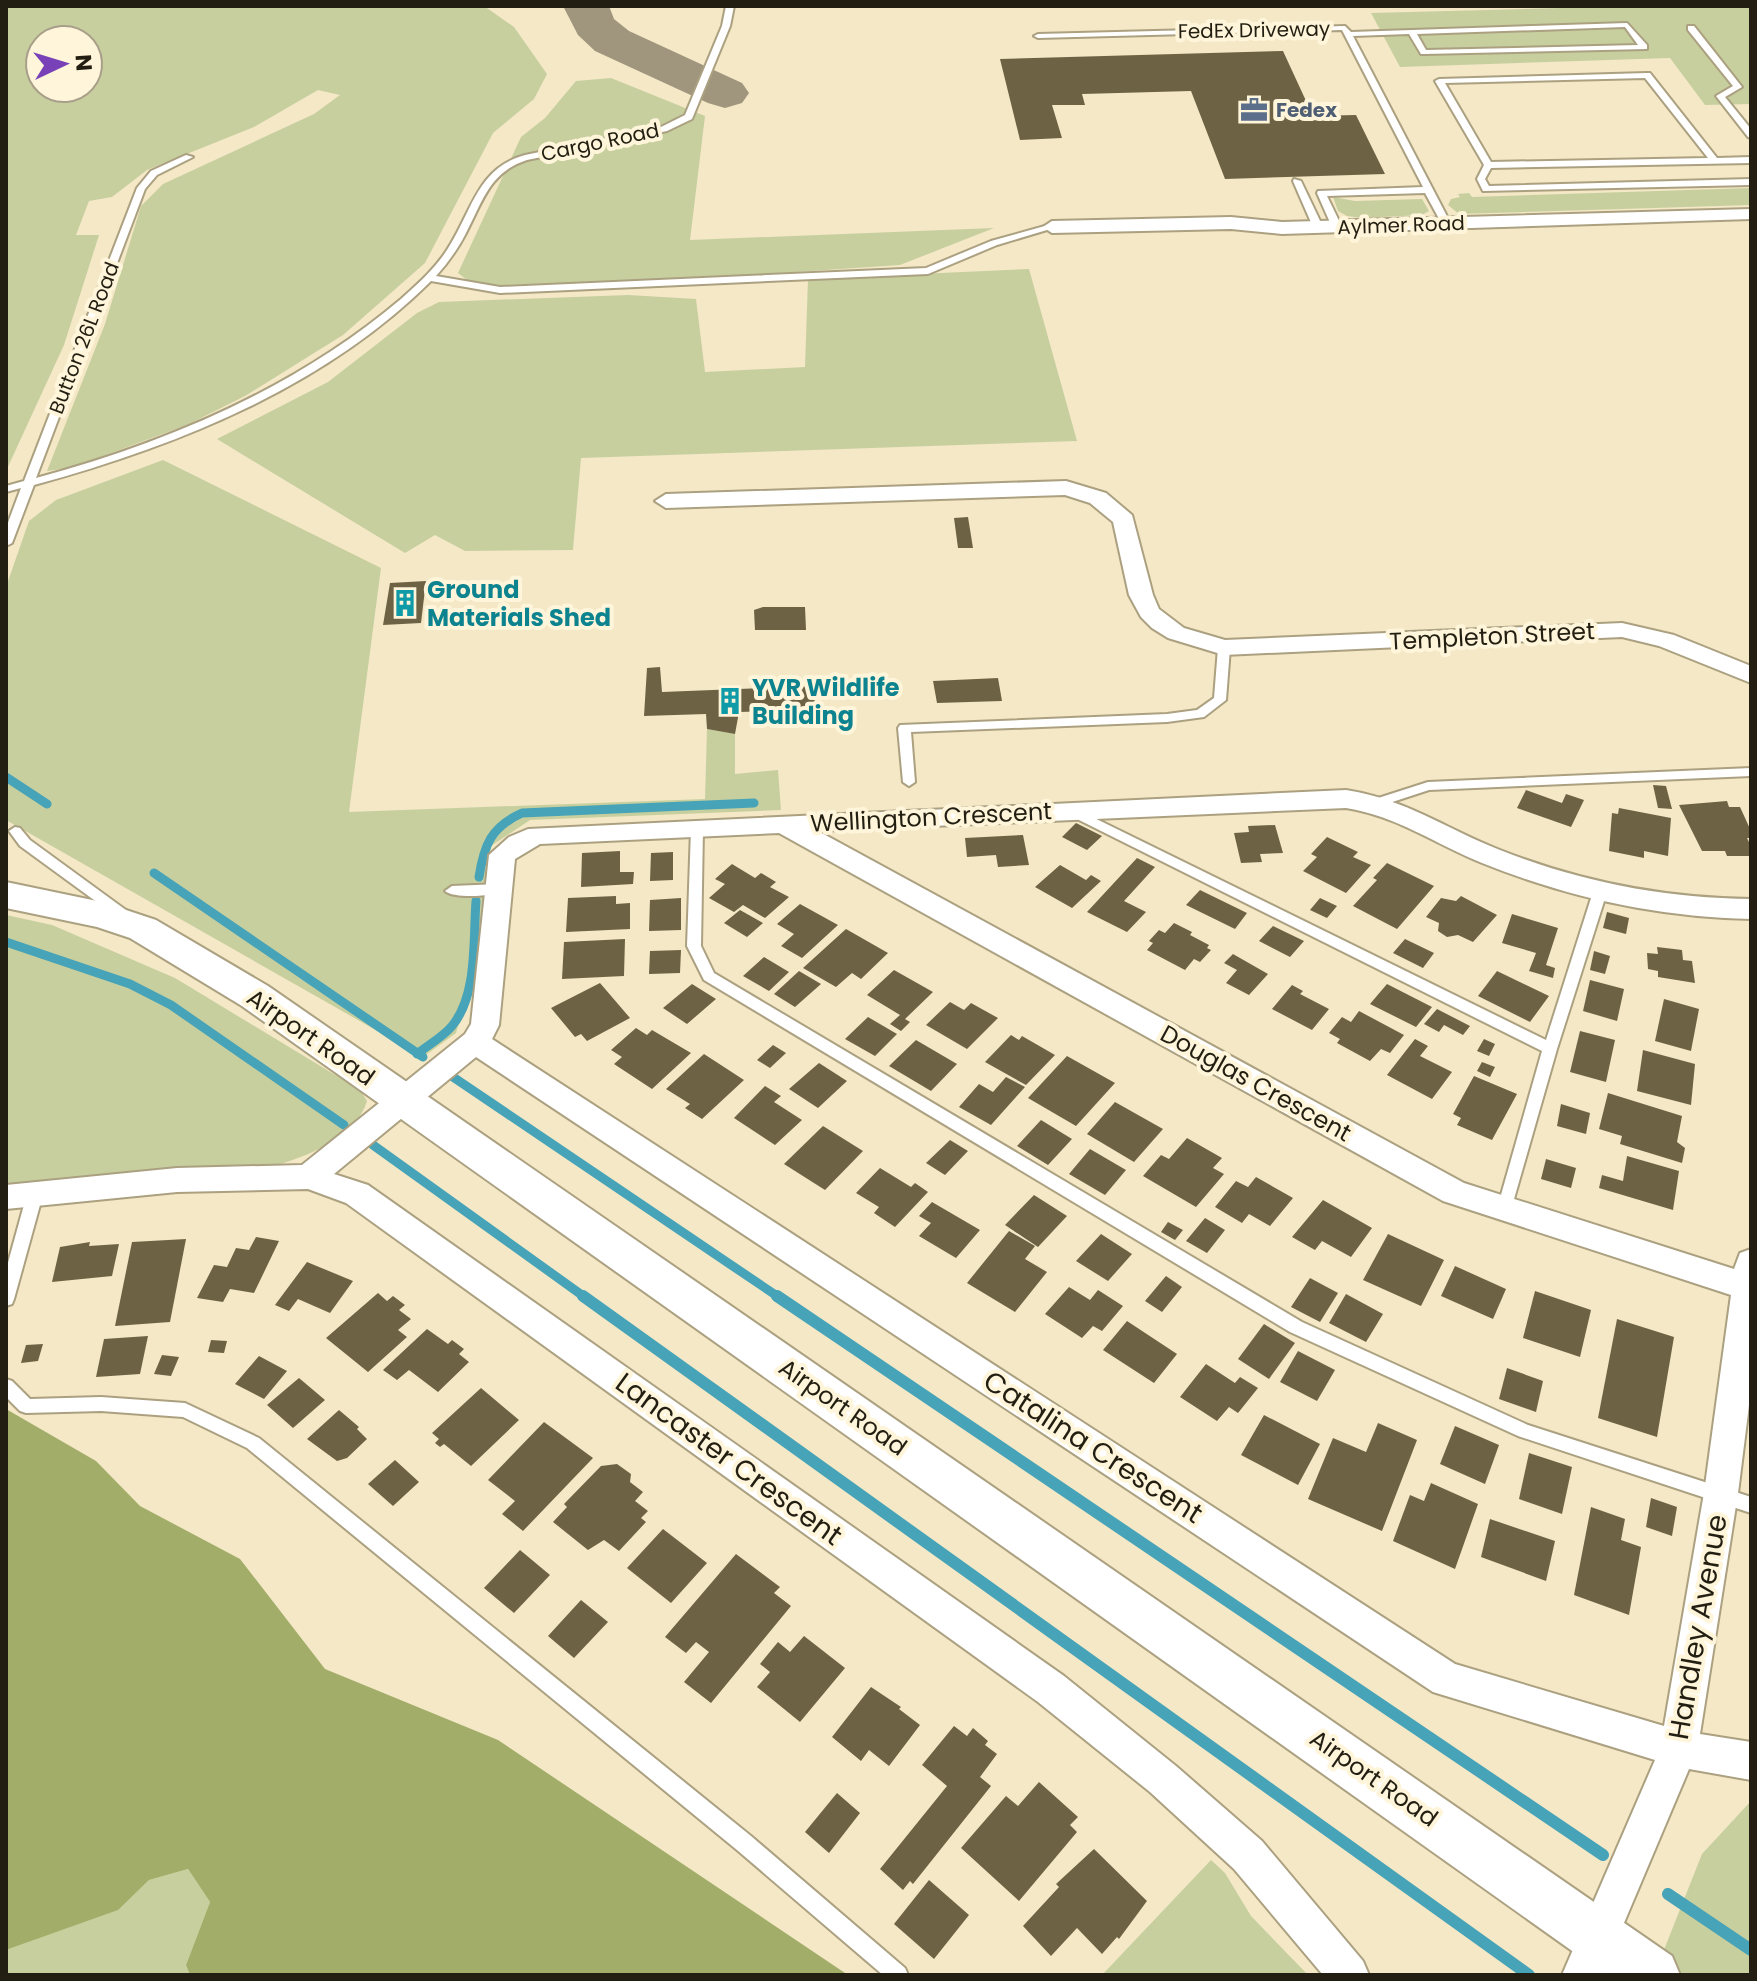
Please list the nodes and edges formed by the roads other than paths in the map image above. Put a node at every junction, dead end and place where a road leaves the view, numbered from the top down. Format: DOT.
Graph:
graph roads {
  1 [pos="730,6"];
  2 [pos="1691,28"];
  3 [pos="1412,33"];
  4 [pos="1349,34"];
  5 [pos="1038,36"];
  6 [pos="1625,47"];
  7 [pos="1633,57"];
  8 [pos="1640,66"];
  9 [pos="1647,75"];
  10 [pos="1751,135"];
  11 [pos="189,157"];
  12 [pos="1751,160"];
  13 [pos="1715,161"];
  14 [pos="1488,165"];
  15 [pos="1297,181"];
  16 [pos="1751,182"];
  17 [pos="1428,190"];
  18 [pos="1751,214"];
  19 [pos="1446,224"];
  20 [pos="1052,227"];
  21 [pos="1327,227"];
  22 [pos="429,278"];
  23 [pos="27,484"];
  24 [pos="6,489"];
  25 [pos="666,501"];
  26 [pos="6,543"];
  27 [pos="1224,648"];
  28 [pos="1751,675"];
  29 [pos="1751,772"];
  30 [pos="909,782"];
  31 [pos="1377,803"];
  32 [pos="1070,810"];
  33 [pos="784,825"];
  34 [pos="697,829"];
  35 [pos="15,831"];
  36 [pos="499,889"];
  37 [pos="452,891"];
  38 [pos="6,895"];
  39 [pos="1599,895"];
  40 [pos="1751,909"];
  41 [pos="143,929"];
  42 [pos="475,1042"];
  43 [pos="1550,1049"];
  44 [pos="405,1100"];
  45 [pos="308,1177"];
  46 [pos="21,1195"];
  47 [pos="1505,1209"];
  48 [pos="1750,1279"];
  49 [pos="6,1299"];
  50 [pos="6,1386"];
  51 [pos="1736,1499"];
  52 [pos="1679,1749"];
  53 [pos="1751,1761"];
  54 [pos="1590,1956"];
  55 [pos="898,1975"];
  56 [pos="1349,1975"];
  57 [pos="1653,1975"];
  1 -- 22 [label="lane, Cargo Road"];
  2 -- 10 [label="lane"];
  3 -- 4 [label="lane"];
  3 -- 6 [label="lane"];
  3 -- 6 [label="lane"];
  4 -- 5 [label="lane, FedEx Driveway"];
  4 -- 17 [label="lane, FedEx Driveway"];
  6 -- 7 [label="lane"];
  8 -- 9 [label="lane"];
  9 -- 13 [label="lane"];
  9 -- 14 [label="lane"];
  11 -- 23 [label="lane, Button 26L Road"];
  12 -- 13 [label="lane"];
  13 -- 14 [label="lane"];
  14 -- 16 [label="lane"];
  15 -- 21 [label="lane"];
  17 -- 19 [label="lane, FedEx Driveway"];
  17 -- 21 [label="lane"];
  18 -- 19 [label="street, Aylmer Road"];
  19 -- 21 [label="street, Aylmer Road"];
  20 -- 21 [label="street, Aylmer Road"];
  20 -- 22 [label="lane"];
  22 -- 23 [label="lane"];
  23 -- 24 [label="lane"];
  23 -- 26 [label="lane, Button 26L Road"];
  25 -- 27 [label="street, Templeton Street"];
  27 -- 28 [label="street, Templeton Street"];
  27 -- 30 [label="lane"];
  29 -- 31 [label="lane"];
  31 -- 32 [label="street, Wellington Crescent"];
  31 -- 39 [label="street, Wellington Crescent"];
  32 -- 33 [label="street, Wellington Crescent"];
  32 -- 43 [label="lane"];
  33 -- 34 [label="street, Wellington Crescent"];
  33 -- 47 [label="street, Douglas Crescent"];
  34 -- 36 [label="street, Wellington Crescent"];
  34 -- 51 [label="lane"];
  35 -- 41 [label="lane"];
  36 -- 37 [label="lane"];
  36 -- 42 [label="street, Wellington Crescent"];
  38 -- 41 [label="street, Airport Road"];
  39 -- 40 [label="street, Wellington Crescent"];
  39 -- 43 [label="lane"];
  41 -- 44 [label="street, Airport Road"];
  42 -- 44 [label="street"];
  42 -- 52 [label="street, Catalina Crescent"];
  43 -- 47 [label="lane"];
  44 -- 45 [label="street"];
  44 -- 54 [label="street, Airport Road"];
  45 -- 46 [label="street, Lancaster Crescent"];
  45 -- 56 [label="street, Lancaster Crescent"];
  46 -- 49 [label="lane"];
  47 -- 48 [label="street, Douglas Crescent"];
  48 -- 51 [label="street, Handley Avenue"];
  50 -- 55 [label="lane"];
  51 -- 52 [label="street, Handley Avenue"];
  52 -- 53 [label="street, Catalina Crescent"];
  52 -- 54 [label="street, Handley Avenue"];
  54 -- 57 [label="street, Airport Road"];
}
